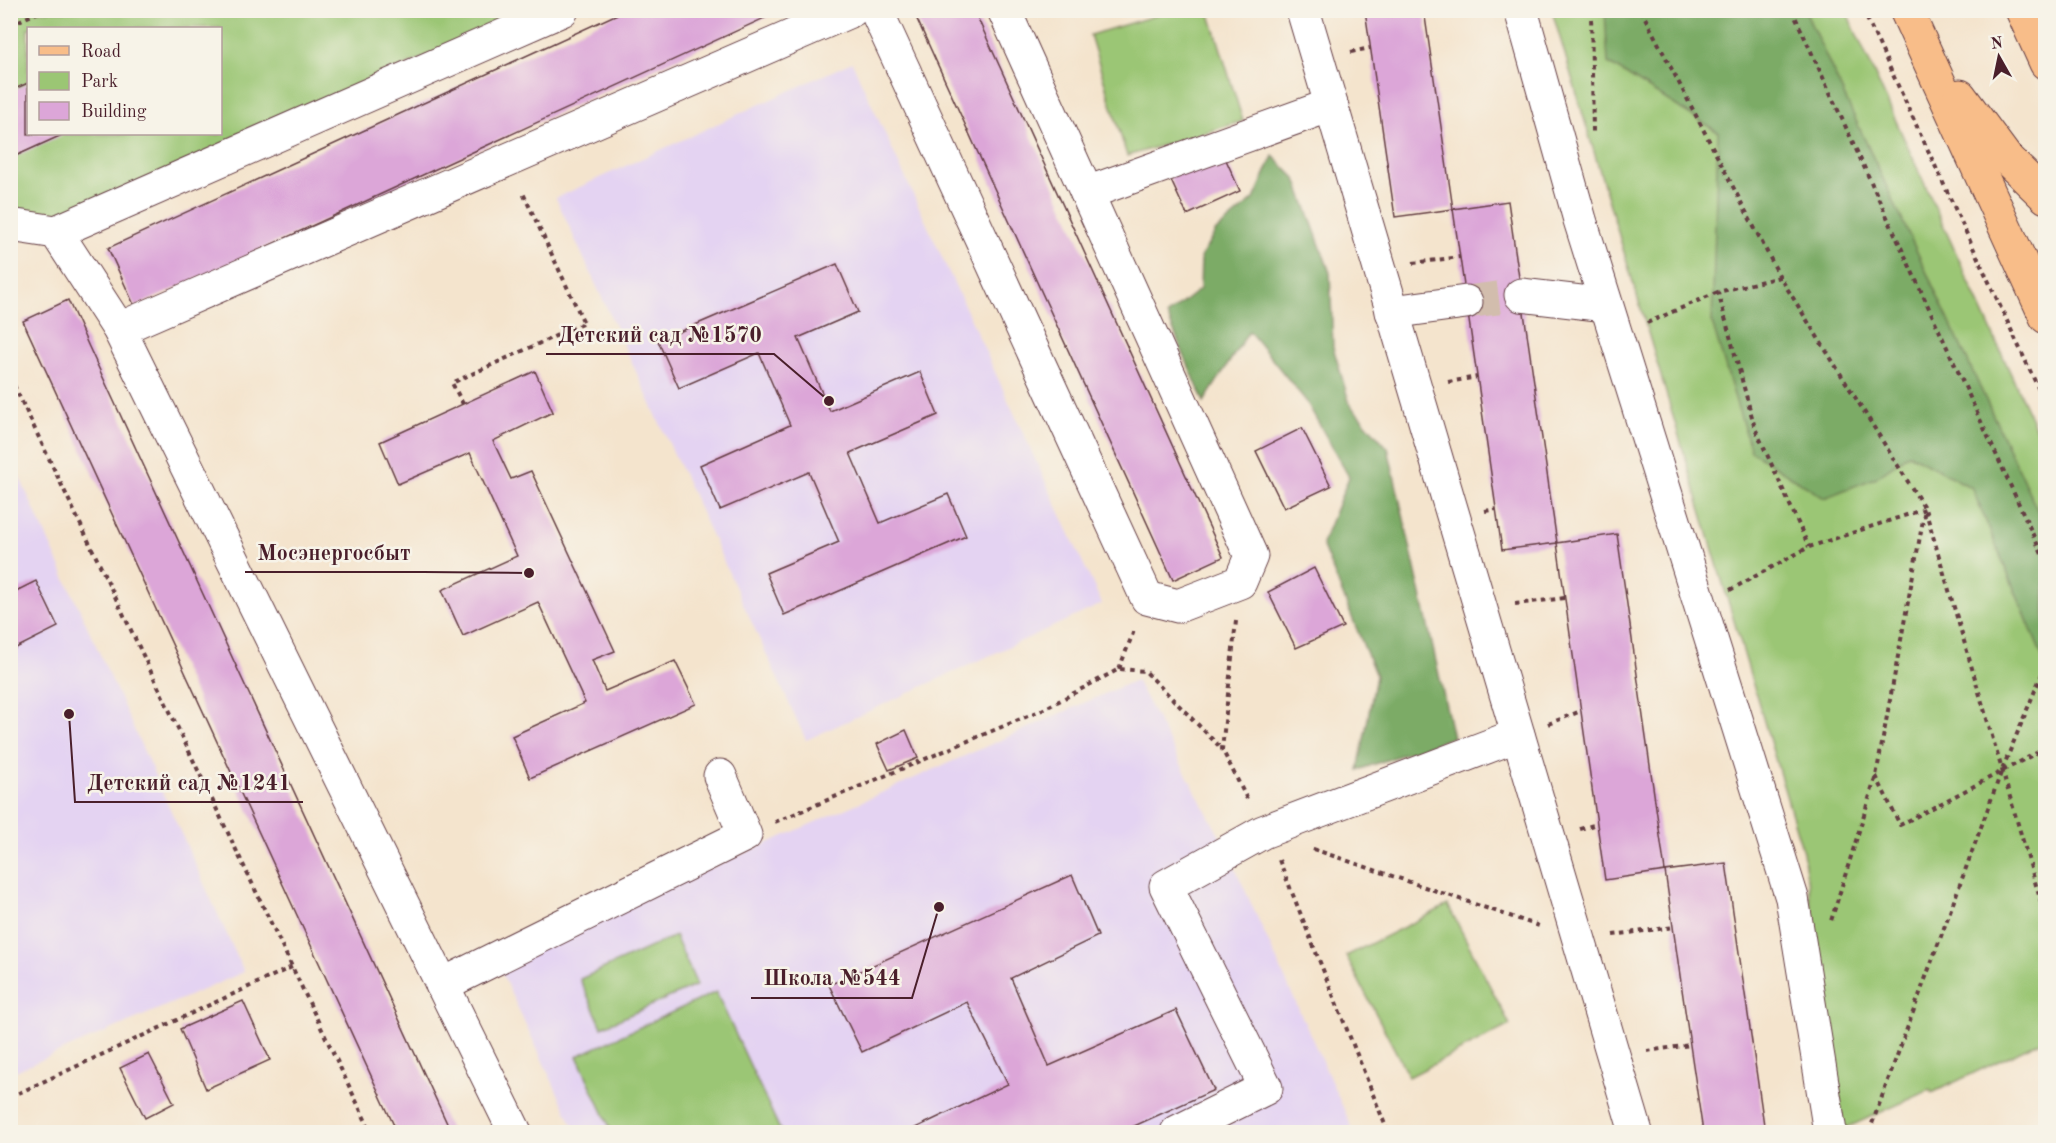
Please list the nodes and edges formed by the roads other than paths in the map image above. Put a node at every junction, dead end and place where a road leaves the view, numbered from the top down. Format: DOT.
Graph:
graph roads {
  1 [pos="562,10"];
  2 [pos="852,10"];
  3 [pos="876,10"];
  4 [pos="1004,10"];
  5 [pos="1303,10"];
  6 [pos="1521,10"];
  7 [pos="1906,10"];
  8 [pos="2022,10"];
  9 [pos="1920,42"];
  10 [pos="2046,63"];
  11 [pos="1331,105"];
  12 [pos="1087,193"];
  13 [pos="2046,197"];
  14 [pos="10,225"];
  15 [pos="56,232"];
  16 [pos="1521,295"];
  17 [pos="1466,302"];
  18 [pos="1606,305"];
  19 [pos="1392,312"];
  20 [pos="2046,317"];
  21 [pos="119,329"];
  22 [pos="1518,735"];
  23 [pos="720,776"];
  24 [pos="442,985"];
  25 [pos="515,1132"];
  26 [pos="1178,1132"];
  27 [pos="1636,1132"];
  28 [pos="1830,1132"];
  1 -- 15 [label="lane"];
  2 -- 21 [label="lane"];
  3 -- 12 [label="lane"];
  4 -- 12 [label="lane"];
  5 -- 11 [label="lane"];
  6 -- 18 [label="lane"];
  7 -- 9 [label="main road"];
  8 -- 10 [label="main road"];
  9 -- 13 [label="main road"];
  9 -- 20 [label="main road"];
  11 -- 12 [label="lane"];
  11 -- 19 [label="lane"];
  14 -- 15 [label="lane"];
  15 -- 21 [label="lane"];
  16 -- 18 [label="lane"];
  17 -- 19 [label="lane"];
  18 -- 28 [label="lane"];
  19 -- 22 [label="lane"];
  21 -- 24 [label="lane"];
  22 -- 26 [label="lane"];
  22 -- 27 [label="lane"];
  23 -- 24 [label="lane"];
  24 -- 25 [label="lane"];
}
